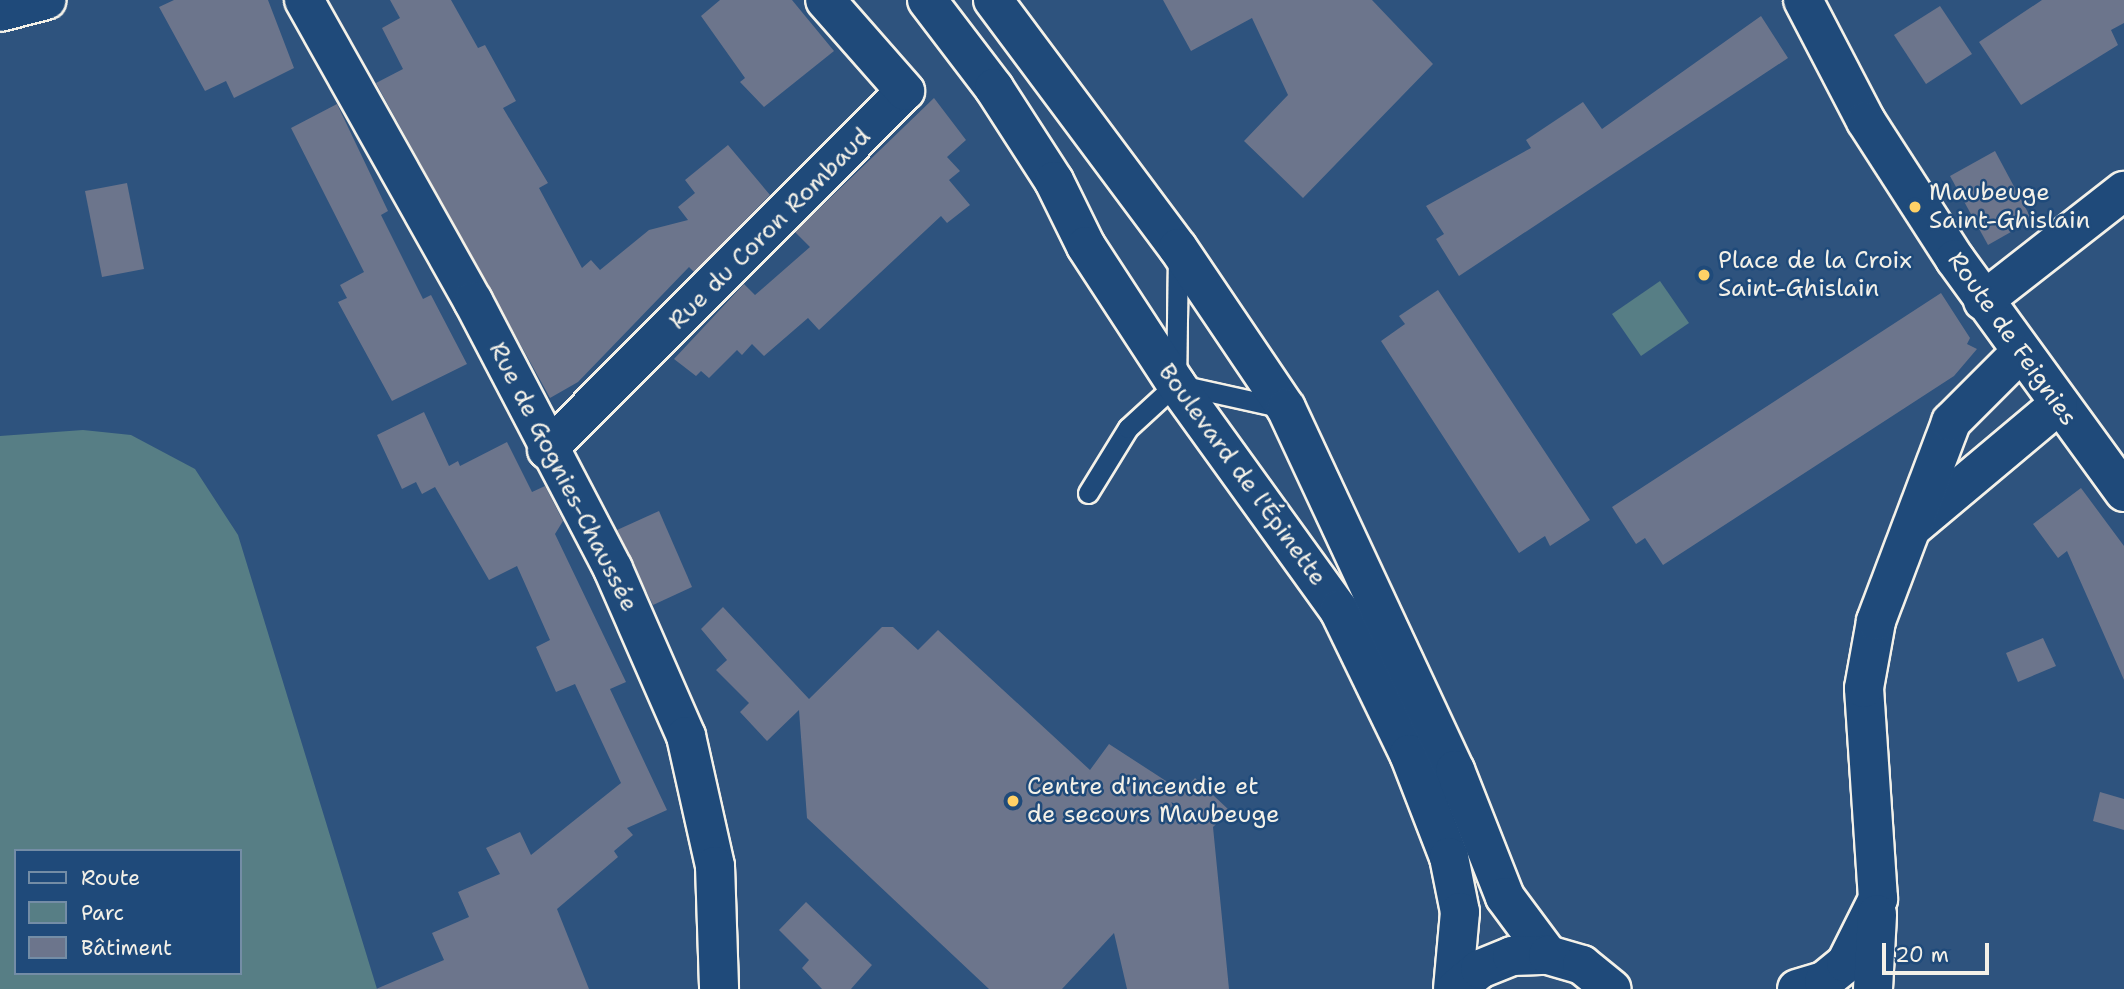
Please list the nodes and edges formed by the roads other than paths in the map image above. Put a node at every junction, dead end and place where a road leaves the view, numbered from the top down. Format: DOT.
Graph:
graph roads {
  1 [pos="46,0"];
  2 [pos="304,0"];
  3 [pos="825,0"];
  4 [pos="927,0"];
  5 [pos="993,0"];
  6 [pos="1802,0"];
  7 [pos="0,12"];
  8 [pos="2124,191"];
  9 [pos="1178,248"];
  10 [pos="1983,301"];
  11 [pos="2019,354"];
  12 [pos="1176,384"];
  13 [pos="2058,405"];
  14 [pos="1286,408"];
  15 [pos="547,450"];
  16 [pos="2124,492"];
  17 [pos="1088,493"];
  18 [pos="1912,527"];
  19 [pos="1878,899"];
  20 [pos="1548,954"];
  21 [pos="719,989"];
  22 [pos="1455,989"];
  23 [pos="1612,989"];
  24 [pos="1797,989"];
  25 [pos="1873,989"];
  1 -- 7 [label="street"];
  2 -- 15 [label="street, Rue de Gognies-Chaussée"];
  3 -- 15 [label="street, Rue du Coron Rombaud"];
  4 -- 12 [label="street, Boulevard de l'Épinette"];
  5 -- 9 [label="street, Boulevard de l'Épinette"];
  6 -- 10 [label="street, Route de Feignies"];
  8 -- 10 [label="street"];
  9 -- 12 [label="lane"];
  9 -- 14 [label="street, Boulevard de l'Épinette"];
  10 -- 11 [label="street, Route de Feignies"];
  11 -- 13 [label="street, Route de Feignies"];
  11 -- 18 [label="street"];
  12 -- 14 [label="lane"];
  12 -- 17 [label="lane"];
  12 -- 22 [label="street, Boulevard de l'Épinette"];
  13 -- 16 [label="street, Route de Feignies"];
  13 -- 18 [label="street"];
  14 -- 20 [label="street, Boulevard de l'Épinette"];
  15 -- 21 [label="street, Rue de Gognies-Chaussée"];
  18 -- 19 [label="street"];
  19 -- 24 [label="street"];
  19 -- 25 [label="street"];
  20 -- 22 [label="street"];
  20 -- 23 [label="street"];
}
